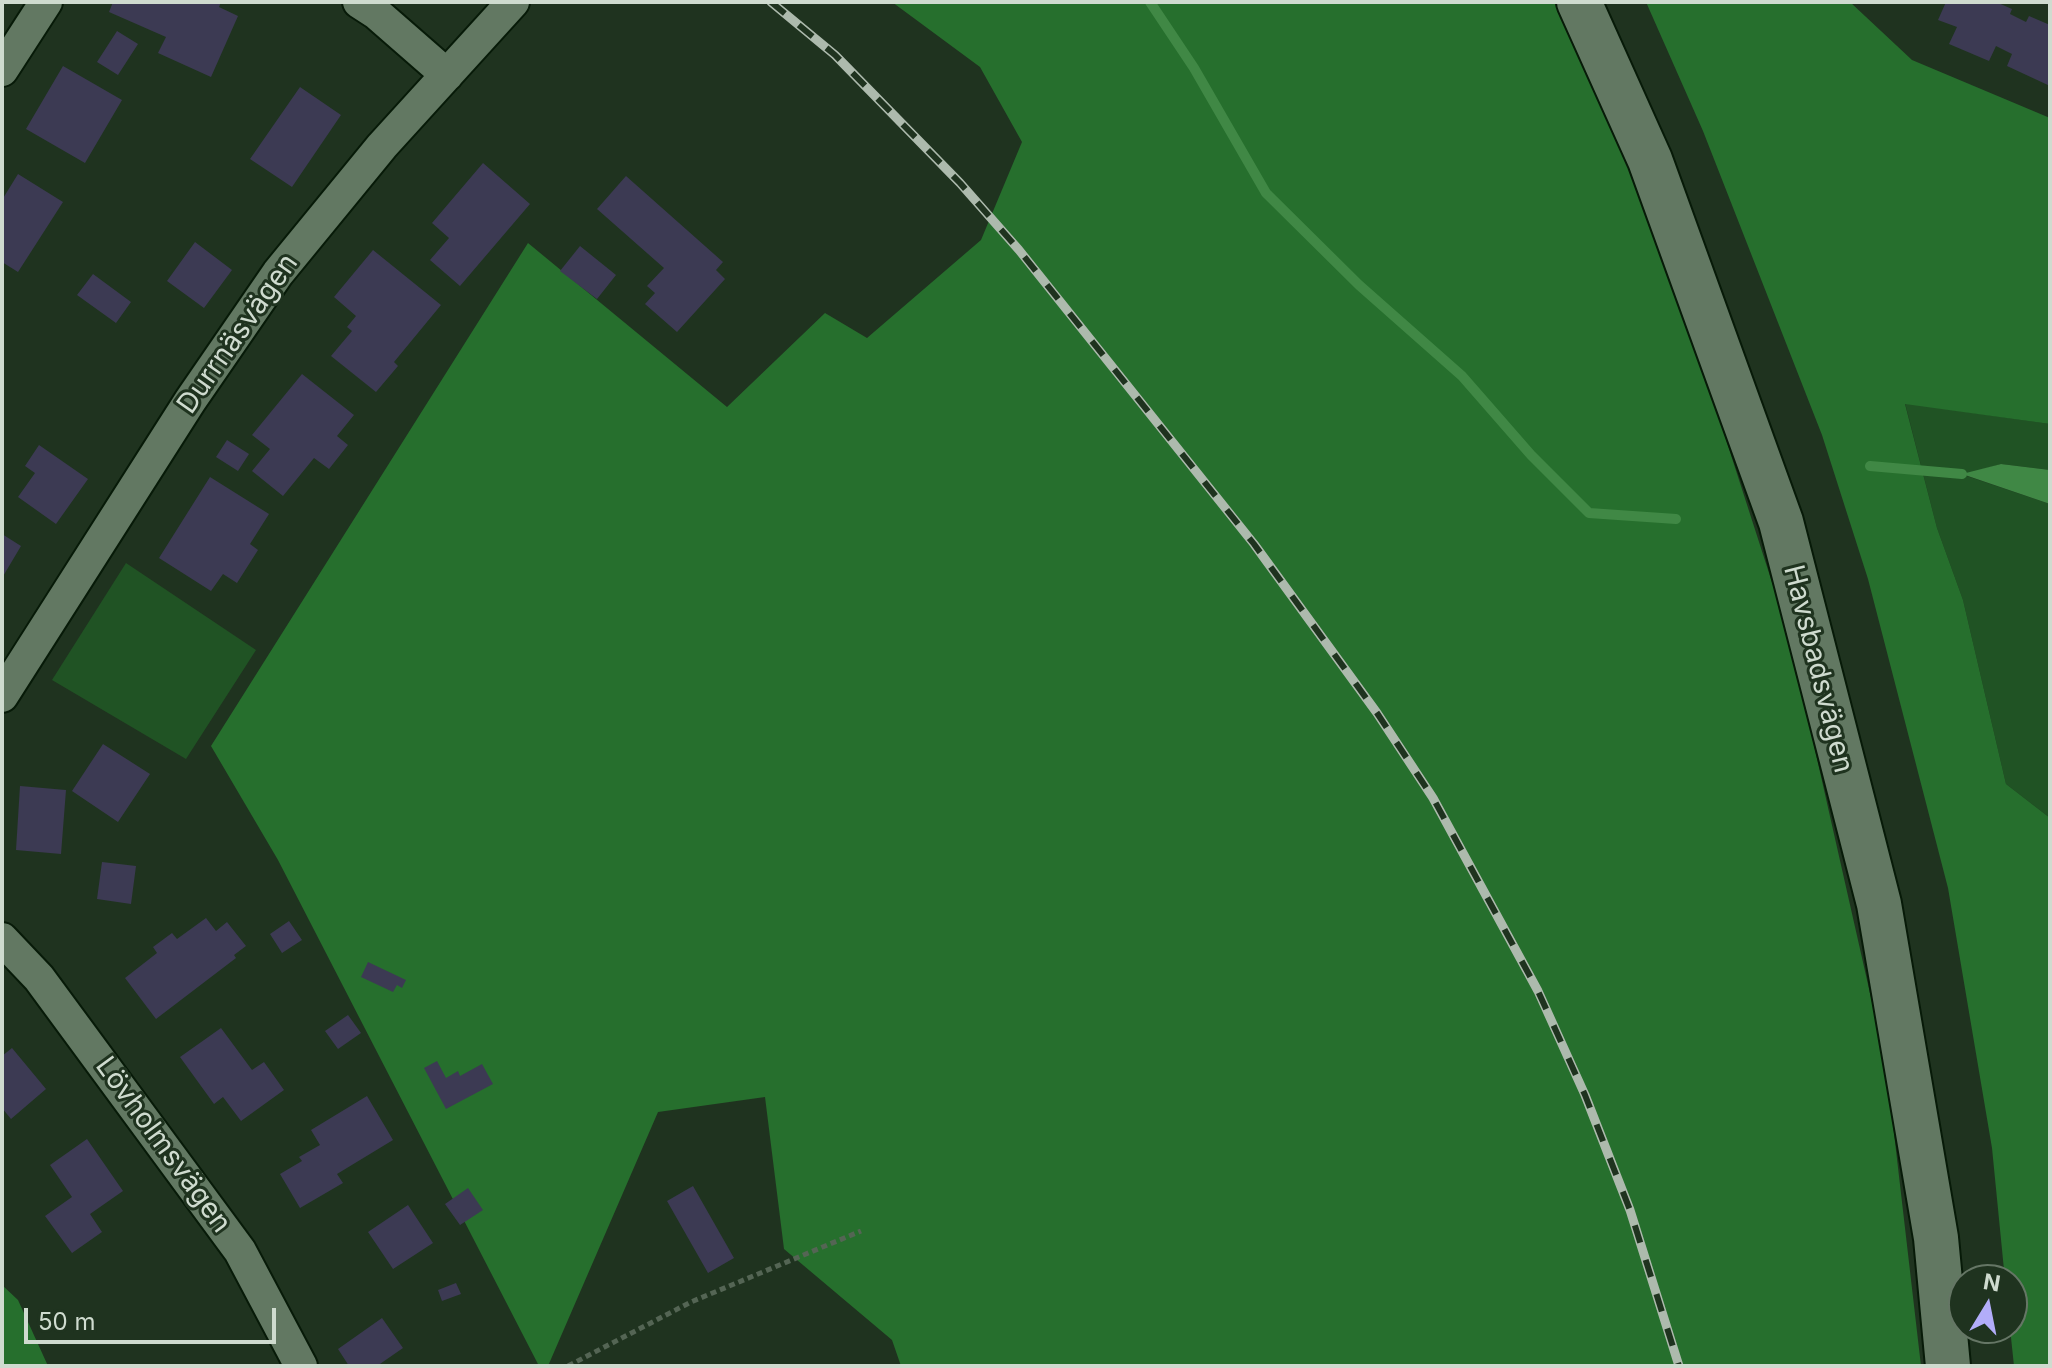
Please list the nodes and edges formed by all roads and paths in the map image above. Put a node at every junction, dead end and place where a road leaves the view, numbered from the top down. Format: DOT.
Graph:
graph roads {
  1 [pos="46,2"];
  2 [pos="359,2"];
  3 [pos="513,2"];
  4 [pos="1579,2"];
  5 [pos="2,70"];
  6 [pos="447,75"];
  7 [pos="2,696"];
  8 [pos="2,939"];
  9 [pos="861,1231"];
  10 [pos="301,1366"];
  11 [pos="568,1366"];
  12 [pos="1948,1366"];
  1 -- 5 [label="street"];
  2 -- 6 [label="street"];
  3 -- 6 [label="street, Durrnäsvägen"];
  4 -- 12 [label="main road, Havsbadsvägen"];
  6 -- 7 [label="street, Durrnäsvägen"];
  8 -- 10 [label="street, Lövholmsvägen"];
  9 -- 11 [label="path"];
}
